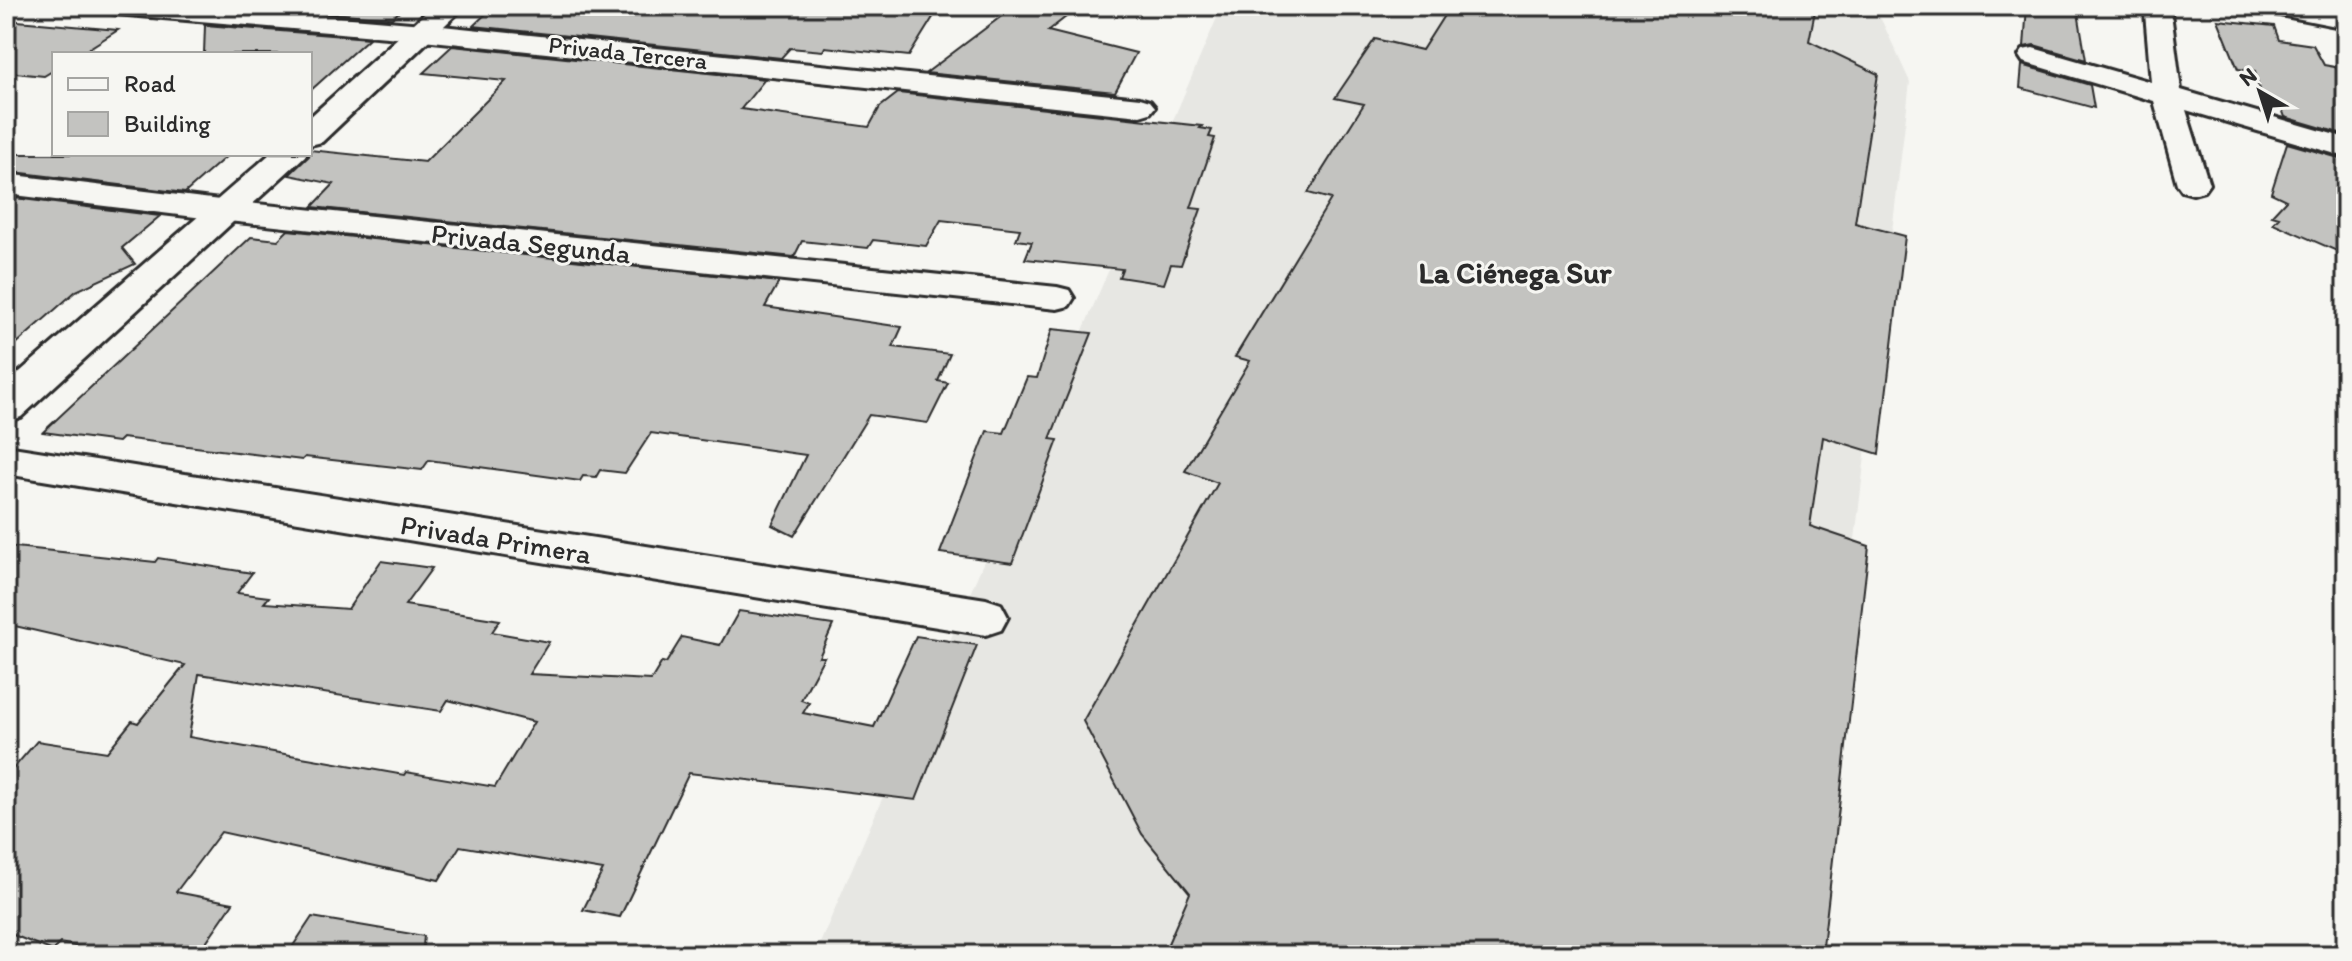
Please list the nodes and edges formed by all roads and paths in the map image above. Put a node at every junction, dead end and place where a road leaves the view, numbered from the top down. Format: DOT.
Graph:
graph roads {
  1 [pos="116,6"];
  2 [pos="450,6"];
  3 [pos="2275,6"];
  4 [pos="2158,13"];
  5 [pos="2346,19"];
  6 [pos="423,32"];
  7 [pos="2033,56"];
  8 [pos="2167,95"];
  9 [pos="1140,107"];
  10 [pos="312,133"];
  11 [pos="2346,148"];
  12 [pos="288,156"];
  13 [pos="6,184"];
  14 [pos="2193,184"];
  15 [pos="228,211"];
  16 [pos="1057,298"];
  17 [pos="6,407"];
  18 [pos="6,460"];
  19 [pos="986,617"];
  1 -- 6 [label="street, Privada Tercera"];
  2 -- 6 [label="main road"];
  3 -- 5 [label="main road"];
  4 -- 8 [label="street"];
  6 -- 9 [label="street, Privada Tercera"];
  6 -- 10 [label="main road"];
  7 -- 8 [label="street"];
  8 -- 11 [label="street"];
  8 -- 14 [label="street"];
  12 -- 15 [label="main road"];
  13 -- 15 [label="street, Privada Segunda"];
  15 -- 16 [label="street, Privada Segunda"];
  15 -- 17 [label="main road"];
  18 -- 19 [label="street, Privada Primera"];
}
